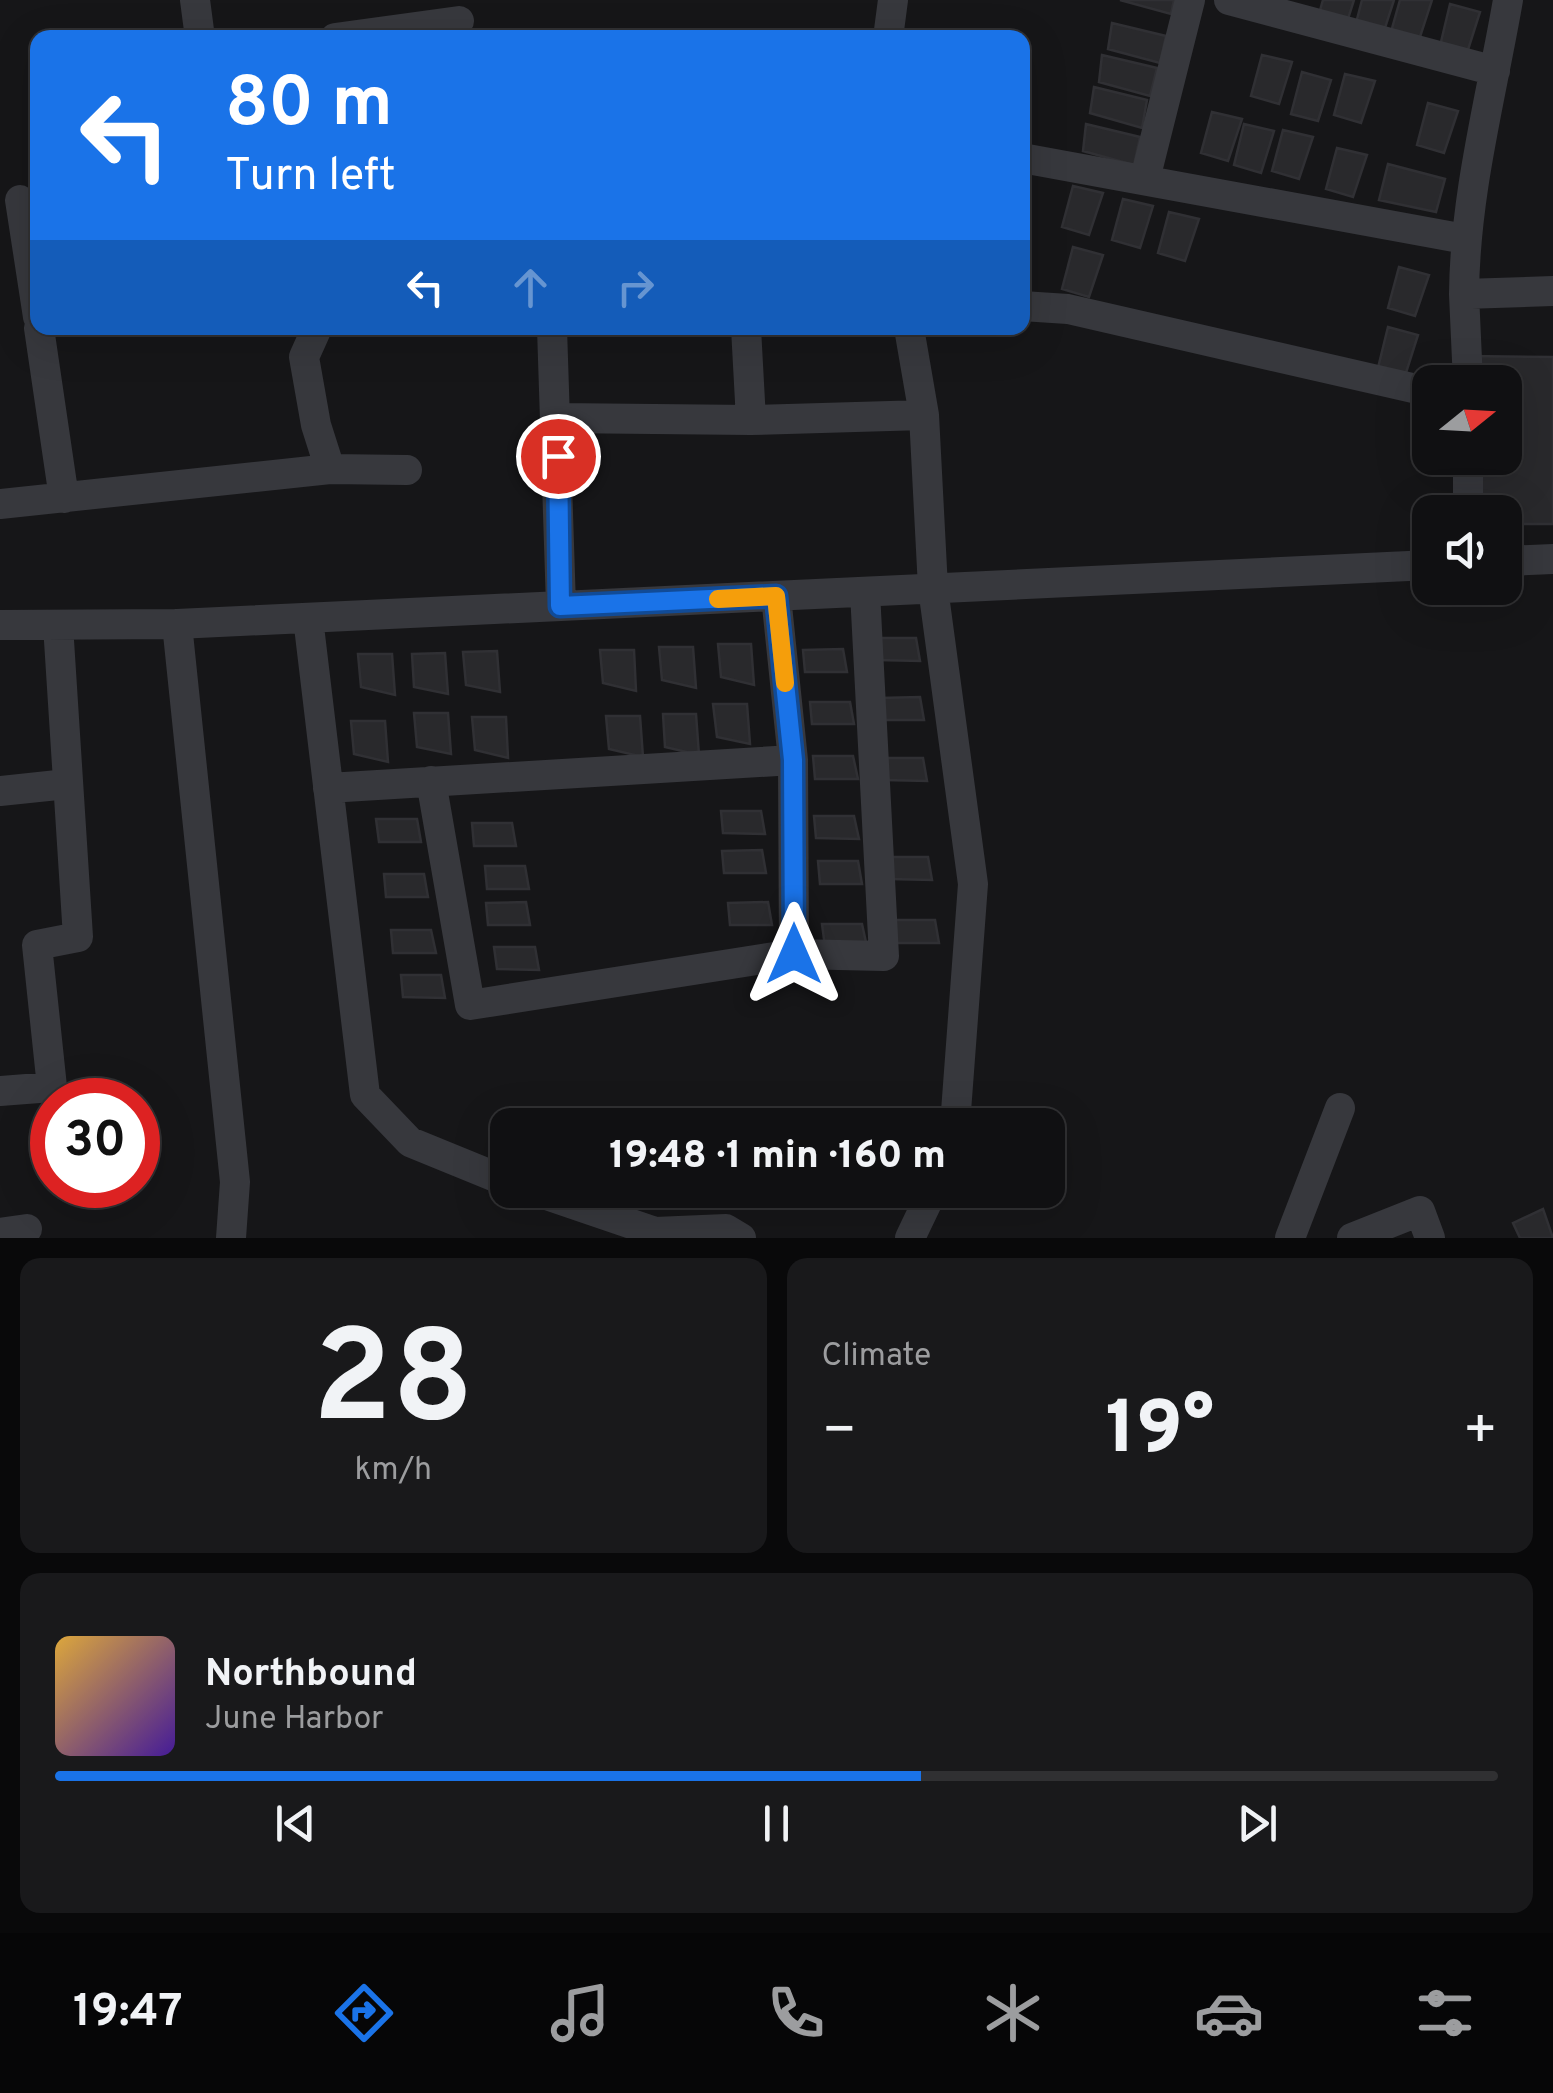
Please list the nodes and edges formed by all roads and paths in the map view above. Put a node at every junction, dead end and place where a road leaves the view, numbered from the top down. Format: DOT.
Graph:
graph roads {
  1 [pos="195,0"];
  2 [pos="893,0"];
  3 [pos="1190,0"];
  4 [pos="1228,0"];
  5 [pos="1508,0"];
  6 [pos="459,19"];
  7 [pos="199,30"];
  8 [pos="387,30"];
  9 [pos="889,30"];
  10 [pos="1494,71"];
  11 [pos="1030,159"];
  12 [pos="1145,179"];
  13 [pos="19,200"];
  14 [pos="1465,239"];
  15 [pos="30,268"];
  16 [pos="1553,291"];
  17 [pos="1464,294"];
  18 [pos="1030,307"];
  19 [pos="40,335"];
  20 [pos="315,335"];
  21 [pos="552,335"];
  22 [pos="746,335"];
  23 [pos="910,335"];
  24 [pos="1467,365"];
  25 [pos="1412,388"];
  26 [pos="924,415"];
  27 [pos="557,418"];
  28 [pos="752,420"];
  29 [pos="330,469"];
  30 [pos="407,470"];
  31 [pos="64,498"];
  32 [pos="0,504"];
  33 [pos="1553,559"];
  34 [pos="1522,560"];
  35 [pos="1412,566"];
  36 [pos="933,588"];
  37 [pos="865,592"];
  38 [pos="776,596"];
  39 [pos="560,606"];
  40 [pos="308,618"];
  41 [pos="177,624"];
  42 [pos="0,625"];
  43 [pos="58,625"];
  44 [pos="793,760"];
  45 [pos="430,782"];
  46 [pos="67,784"];
  47 [pos="328,788"];
  48 [pos="0,791"];
  49 [pos="794,954"];
  50 [pos="0,1091"];
  51 [pos="957,1108"];
  52 [pos="1340,1108"];
  53 [pos="490,1175"];
  54 [pos="585,1208"];
  55 [pos="924,1208"];
  56 [pos="230,1238"];
  57 [pos="741,1238"];
  58 [pos="910,1238"];
  59 [pos="1290,1238"];
  60 [pos="1352,1238"];
  61 [pos="1430,1238"];
  1 -- 7 [label="street"];
  2 -- 9 [label="street"];
  3 -- 12 [label="street"];
  4 -- 10 [label="street"];
  5 -- 10 [label="street"];
  6 -- 8 [label="street"];
  10 -- 14 [label="street"];
  11 -- 12 [label="street"];
  12 -- 14 [label="street"];
  13 -- 15 [label="street"];
  14 -- 17 [label="street"];
  16 -- 17 [label="street"];
  17 -- 24 [label="street"];
  18 -- 25 [label="street"];
  19 -- 31 [label="street"];
  20 -- 29 [label="street"];
  21 -- 27 [label="street"];
  22 -- 28 [label="street"];
  23 -- 26 [label="street"];
  26 -- 28 [label="street"];
  26 -- 36 [label="street"];
  27 -- 28 [label="street"];
  27 -- 39 [label="street"];
  29 -- 30 [label="street"];
  29 -- 31 [label="street"];
  31 -- 32 [label="street"];
  33 -- 34 [label="street"];
  35 -- 36 [label="street"];
  36 -- 37 [label="street"];
  36 -- 51 [label="street"];
  37 -- 38 [label="street"];
  37 -- 49 [label="street"];
  38 -- 39 [label="street"];
  38 -- 44 [label="street"];
  39 -- 40 [label="street"];
  40 -- 41 [label="street"];
  40 -- 47 [label="street"];
  41 -- 43 [label="street"];
  41 -- 56 [label="street"];
  42 -- 43 [label="street"];
  43 -- 46 [label="street"];
  44 -- 45 [label="street"];
  44 -- 49 [label="street"];
  45 -- 47 [label="street"];
  45 -- 49 [label="street"];
  46 -- 48 [label="street"];
  46 -- 50 [label="street"];
  47 -- 53 [label="street"];
  52 -- 59 [label="street"];
  54 -- 57 [label="street"];
  55 -- 58 [label="street"];
  60 -- 61 [label="street"];
}
